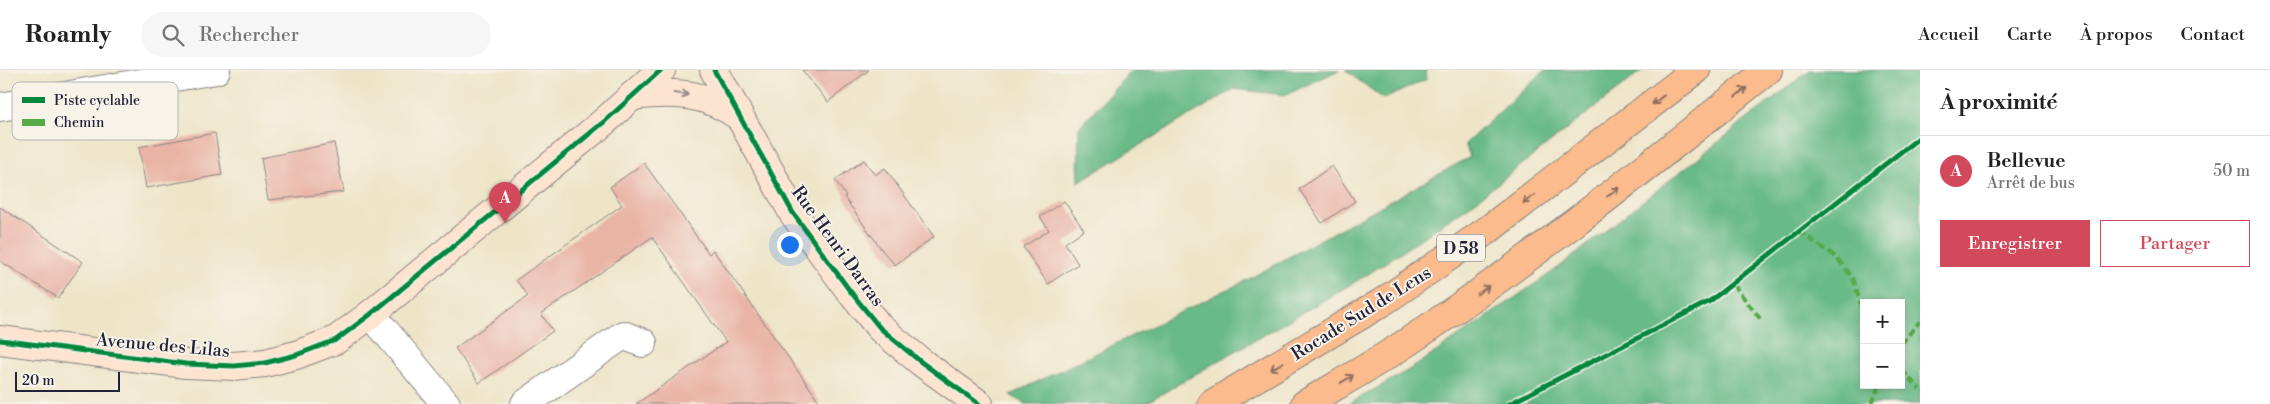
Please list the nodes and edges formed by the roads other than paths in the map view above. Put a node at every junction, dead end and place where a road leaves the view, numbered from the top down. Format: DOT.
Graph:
graph roads {
  1 [pos="216,70"];
  2 [pos="661,70"];
  3 [pos="714,70"];
  4 [pos="1696,70"];
  5 [pos="1768,70"];
  6 [pos="146,82"];
  7 [pos="632,96"];
  8 [pos="740,117"];
  9 [pos="371,314"];
  10 [pos="0,340"];
  11 [pos="643,343"];
  12 [pos="446,404"];
  13 [pos="525,404"];
  14 [pos="979,404"];
  15 [pos="1212,404"];
  16 [pos="1305,404"];
  1 -- 6 [label="street"];
  2 -- 7 [label="street, Avenue des Lilas"];
  3 -- 8 [label="street, Rue Henri Darras"];
  4 -- 15 [label="highway, Rocade Sud de Lens / D 58, one-way"];
  16 -- 5 [label="highway, D 58, one-way"];
  7 -- 8 [label="street, one-way"];
  7 -- 9 [label="street, Avenue des Lilas"];
  8 -- 14 [label="street, Rue Henri Darras"];
  9 -- 10 [label="street, Avenue des Lilas"];
  9 -- 12 [label="street"];
  11 -- 13 [label="street"];
}
